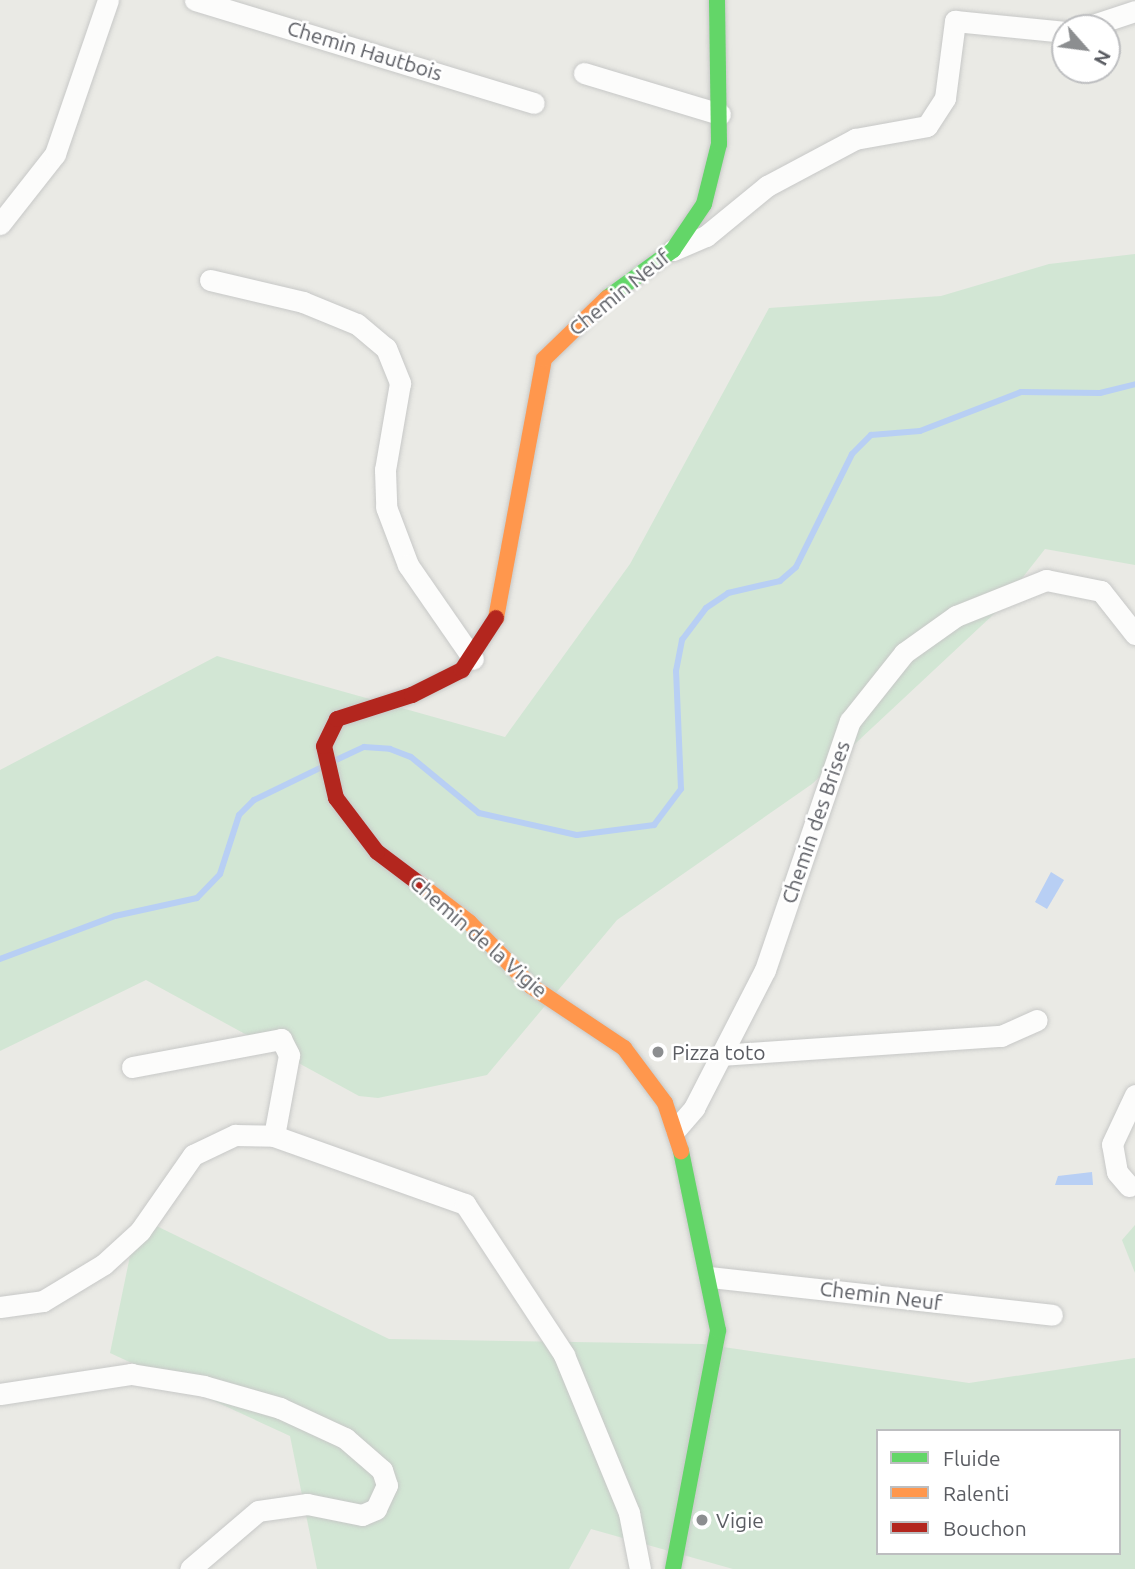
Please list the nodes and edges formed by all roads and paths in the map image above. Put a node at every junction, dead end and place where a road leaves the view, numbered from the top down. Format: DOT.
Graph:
graph roads {
  1 [pos="108,0"];
  2 [pos="194,0"];
  3 [pos="717,0"];
  4 [pos="1051,31"];
  5 [pos="584,73"];
  6 [pos="534,103"];
  7 [pos="720,114"];
  8 [pos="0,224"];
  9 [pos="673,250"];
  10 [pos="210,280"];
  11 [pos="1135,634"];
  12 [pos="473,659"];
  13 [pos="1037,1020"];
  14 [pos="720,1055"];
  15 [pos="132,1067"];
  16 [pos="1135,1095"];
  17 [pos="676,1129"];
  18 [pos="274,1136"];
  19 [pos="1129,1186"];
  20 [pos="710,1277"];
  21 [pos="0,1307"];
  22 [pos="1052,1315"];
  23 [pos="0,1394"];
  24 [pos="190,1569"];
  25 [pos="640,1569"];
  26 [pos="673,1569"];
  1 -- 8 [label="street"];
  2 -- 6 [label="street, Chemin Hautbois"];
  3 -- 7 [label="street, Chemin Neuf"];
  4 -- 9 [label="street"];
  5 -- 7 [label="street"];
  7 -- 9 [label="street, Chemin Neuf"];
  9 -- 12 [label="street, Chemin Neuf"];
  10 -- 12 [label="street"];
  11 -- 14 [label="street, Chemin des Brises"];
  12 -- 17 [label="street, Chemin de la Vigie"];
  13 -- 14 [label="street"];
  14 -- 17 [label="street, Chemin des Brises"];
  15 -- 18 [label="street"];
  16 -- 19 [label="street"];
  17 -- 20 [label="street, Chemin de la Vigie"];
  18 -- 21 [label="street"];
  18 -- 25 [label="street"];
  20 -- 22 [label="street, Chemin Neuf"];
  20 -- 26 [label="street, Chemin de la Vigie"];
  23 -- 24 [label="street"];
}
